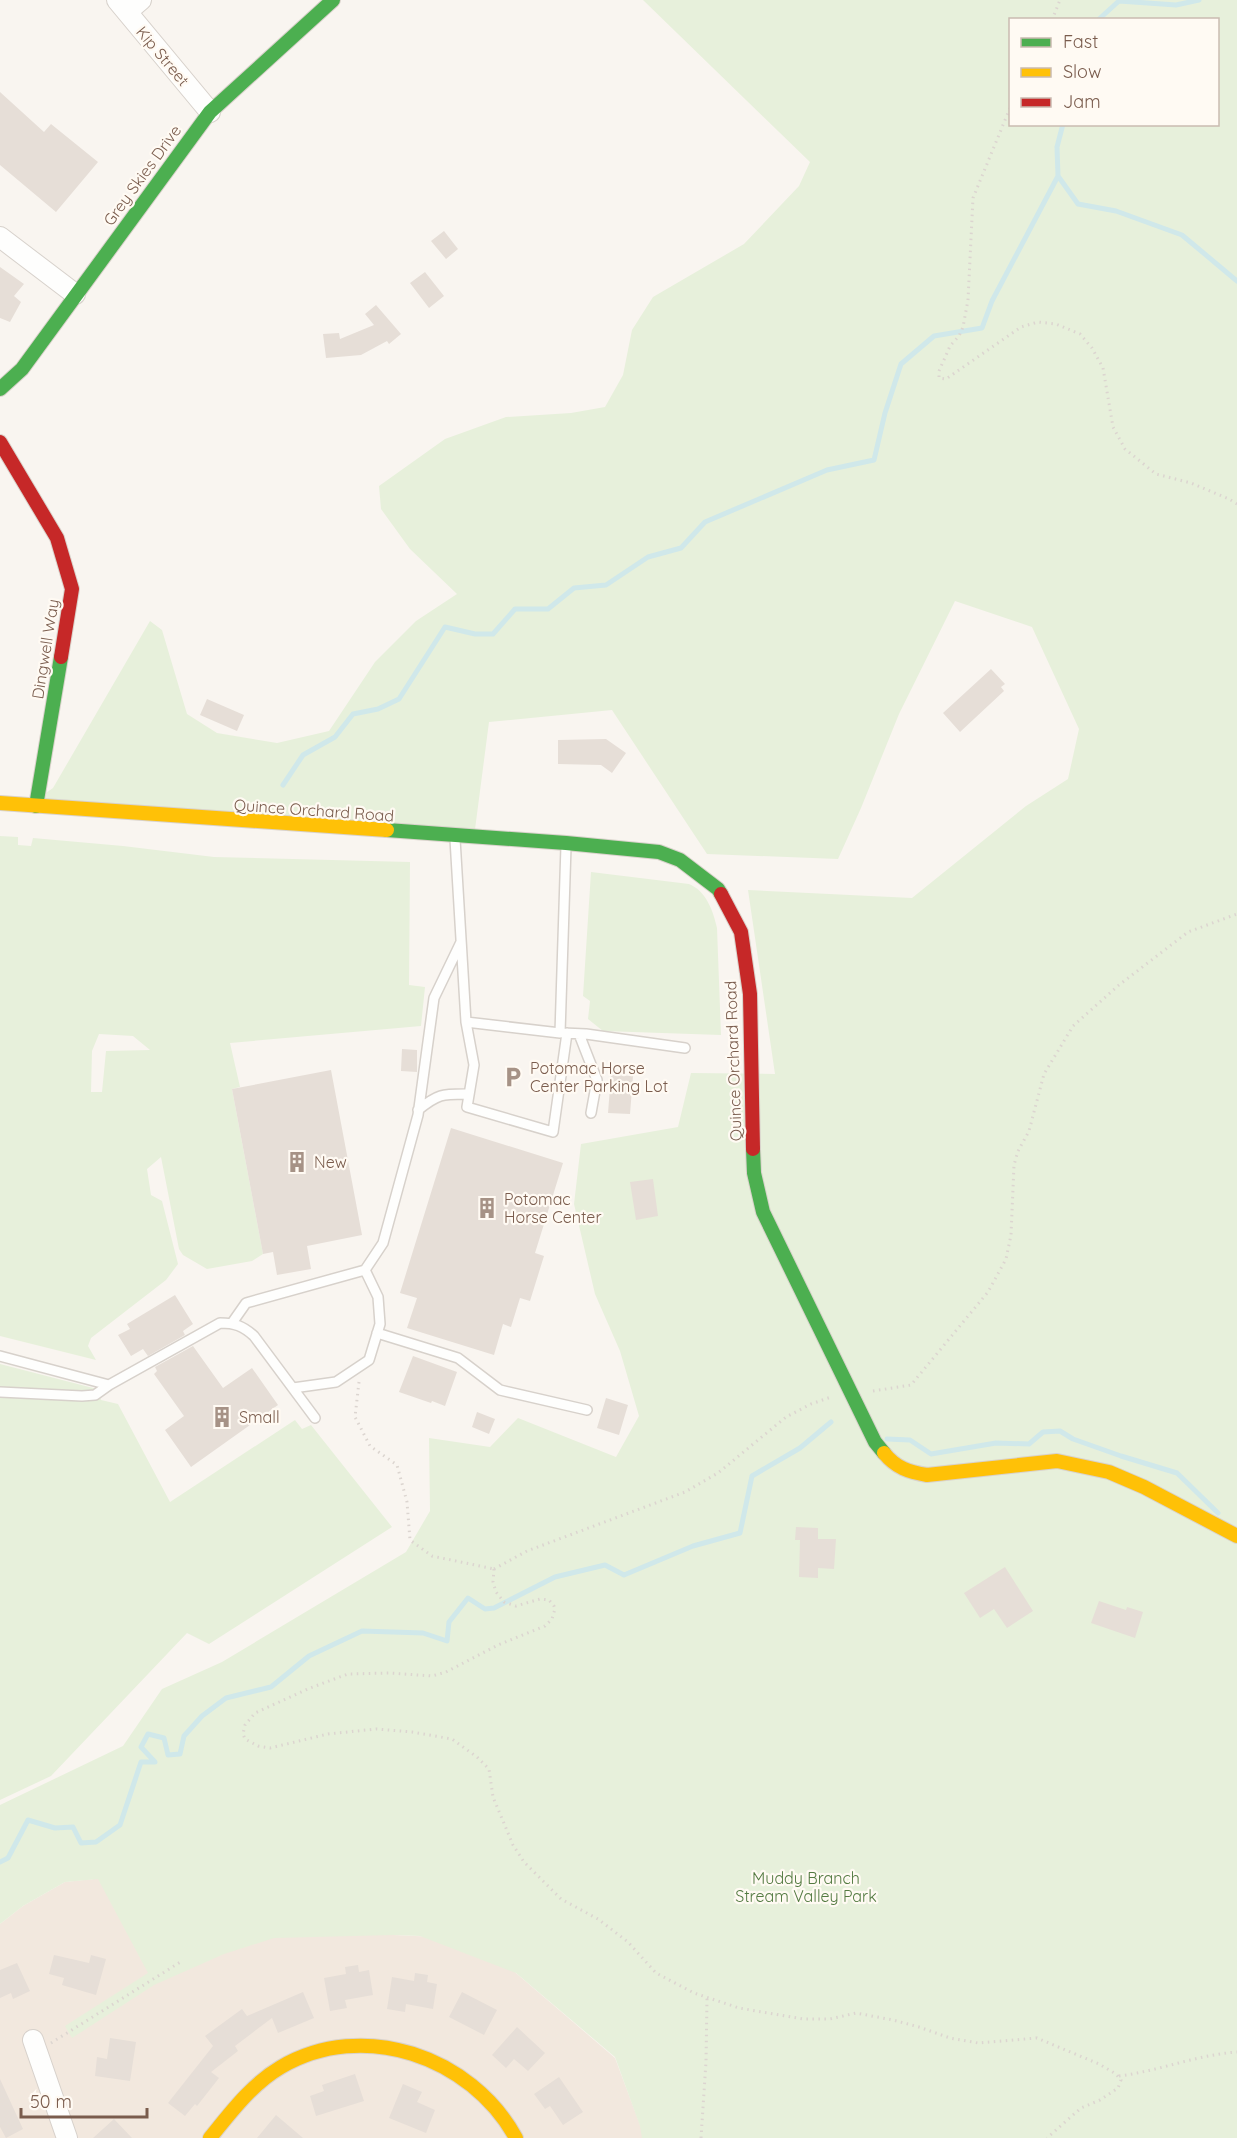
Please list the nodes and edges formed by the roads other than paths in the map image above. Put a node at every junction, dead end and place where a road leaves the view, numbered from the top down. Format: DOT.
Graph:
graph roads {
  1 [pos="333,0"];
  2 [pos="128,4"];
  3 [pos="210,112"];
  4 [pos="0,237"];
  5 [pos="75,294"];
  6 [pos="0,389"];
  7 [pos="0,442"];
  8 [pos="0,803"];
  9 [pos="36,806"];
  10 [pos="455,836"];
  11 [pos="566,843"];
  12 [pos="461,942"];
  13 [pos="466,1022"];
  14 [pos="564,1033"];
  15 [pos="579,1034"];
  16 [pos="685,1048"];
  17 [pos="469,1094"];
  18 [pos="418,1110"];
  19 [pos="591,1113"];
  20 [pos="365,1269"];
  21 [pos="232,1323"];
  22 [pos="378,1333"];
  23 [pos="0,1356"];
  24 [pos="109,1385"];
  25 [pos="293,1388"];
  26 [pos="0,1392"];
  27 [pos="587,1410"];
  28 [pos="315,1418"];
  29 [pos="1237,1536"];
  30 [pos="35,2046"];
  31 [pos="67,2138"];
  32 [pos="210,2138"];
  33 [pos="516,2138"];
  1 -- 3 [label="street, Grey Skies Drive"];
  2 -- 3 [label="street, Kip Street"];
  3 -- 5 [label="street, Grey Skies Drive"];
  4 -- 5 [label="street"];
  5 -- 6 [label="street, Grey Skies Drive"];
  7 -- 9 [label="street, Dingwell Way"];
  8 -- 9 [label="street, Quince Orchard Road"];
  9 -- 10 [label="street, Quince Orchard Road"];
  10 -- 11 [label="street, Quince Orchard Road"];
  10 -- 12 [label="lane"];
  11 -- 14 [label="lane"];
  11 -- 29 [label="street, Quince Orchard Road"];
  12 -- 13 [label="lane"];
  12 -- 18 [label="lane"];
  13 -- 14 [label="lane"];
  13 -- 17 [label="lane"];
  14 -- 15 [label="lane"];
  14 -- 17 [label="lane"];
  15 -- 16 [label="lane"];
  15 -- 19 [label="lane"];
  17 -- 18 [label="lane"];
  18 -- 20 [label="lane"];
  20 -- 21 [label="lane"];
  20 -- 22 [label="lane"];
  21 -- 24 [label="lane"];
  21 -- 25 [label="lane"];
  22 -- 25 [label="lane"];
  22 -- 27 [label="lane"];
  23 -- 24 [label="lane"];
  24 -- 26 [label="lane"];
  25 -- 28 [label="lane"];
  30 -- 31 [label="street"];
  32 -- 33 [label="street"];
}
